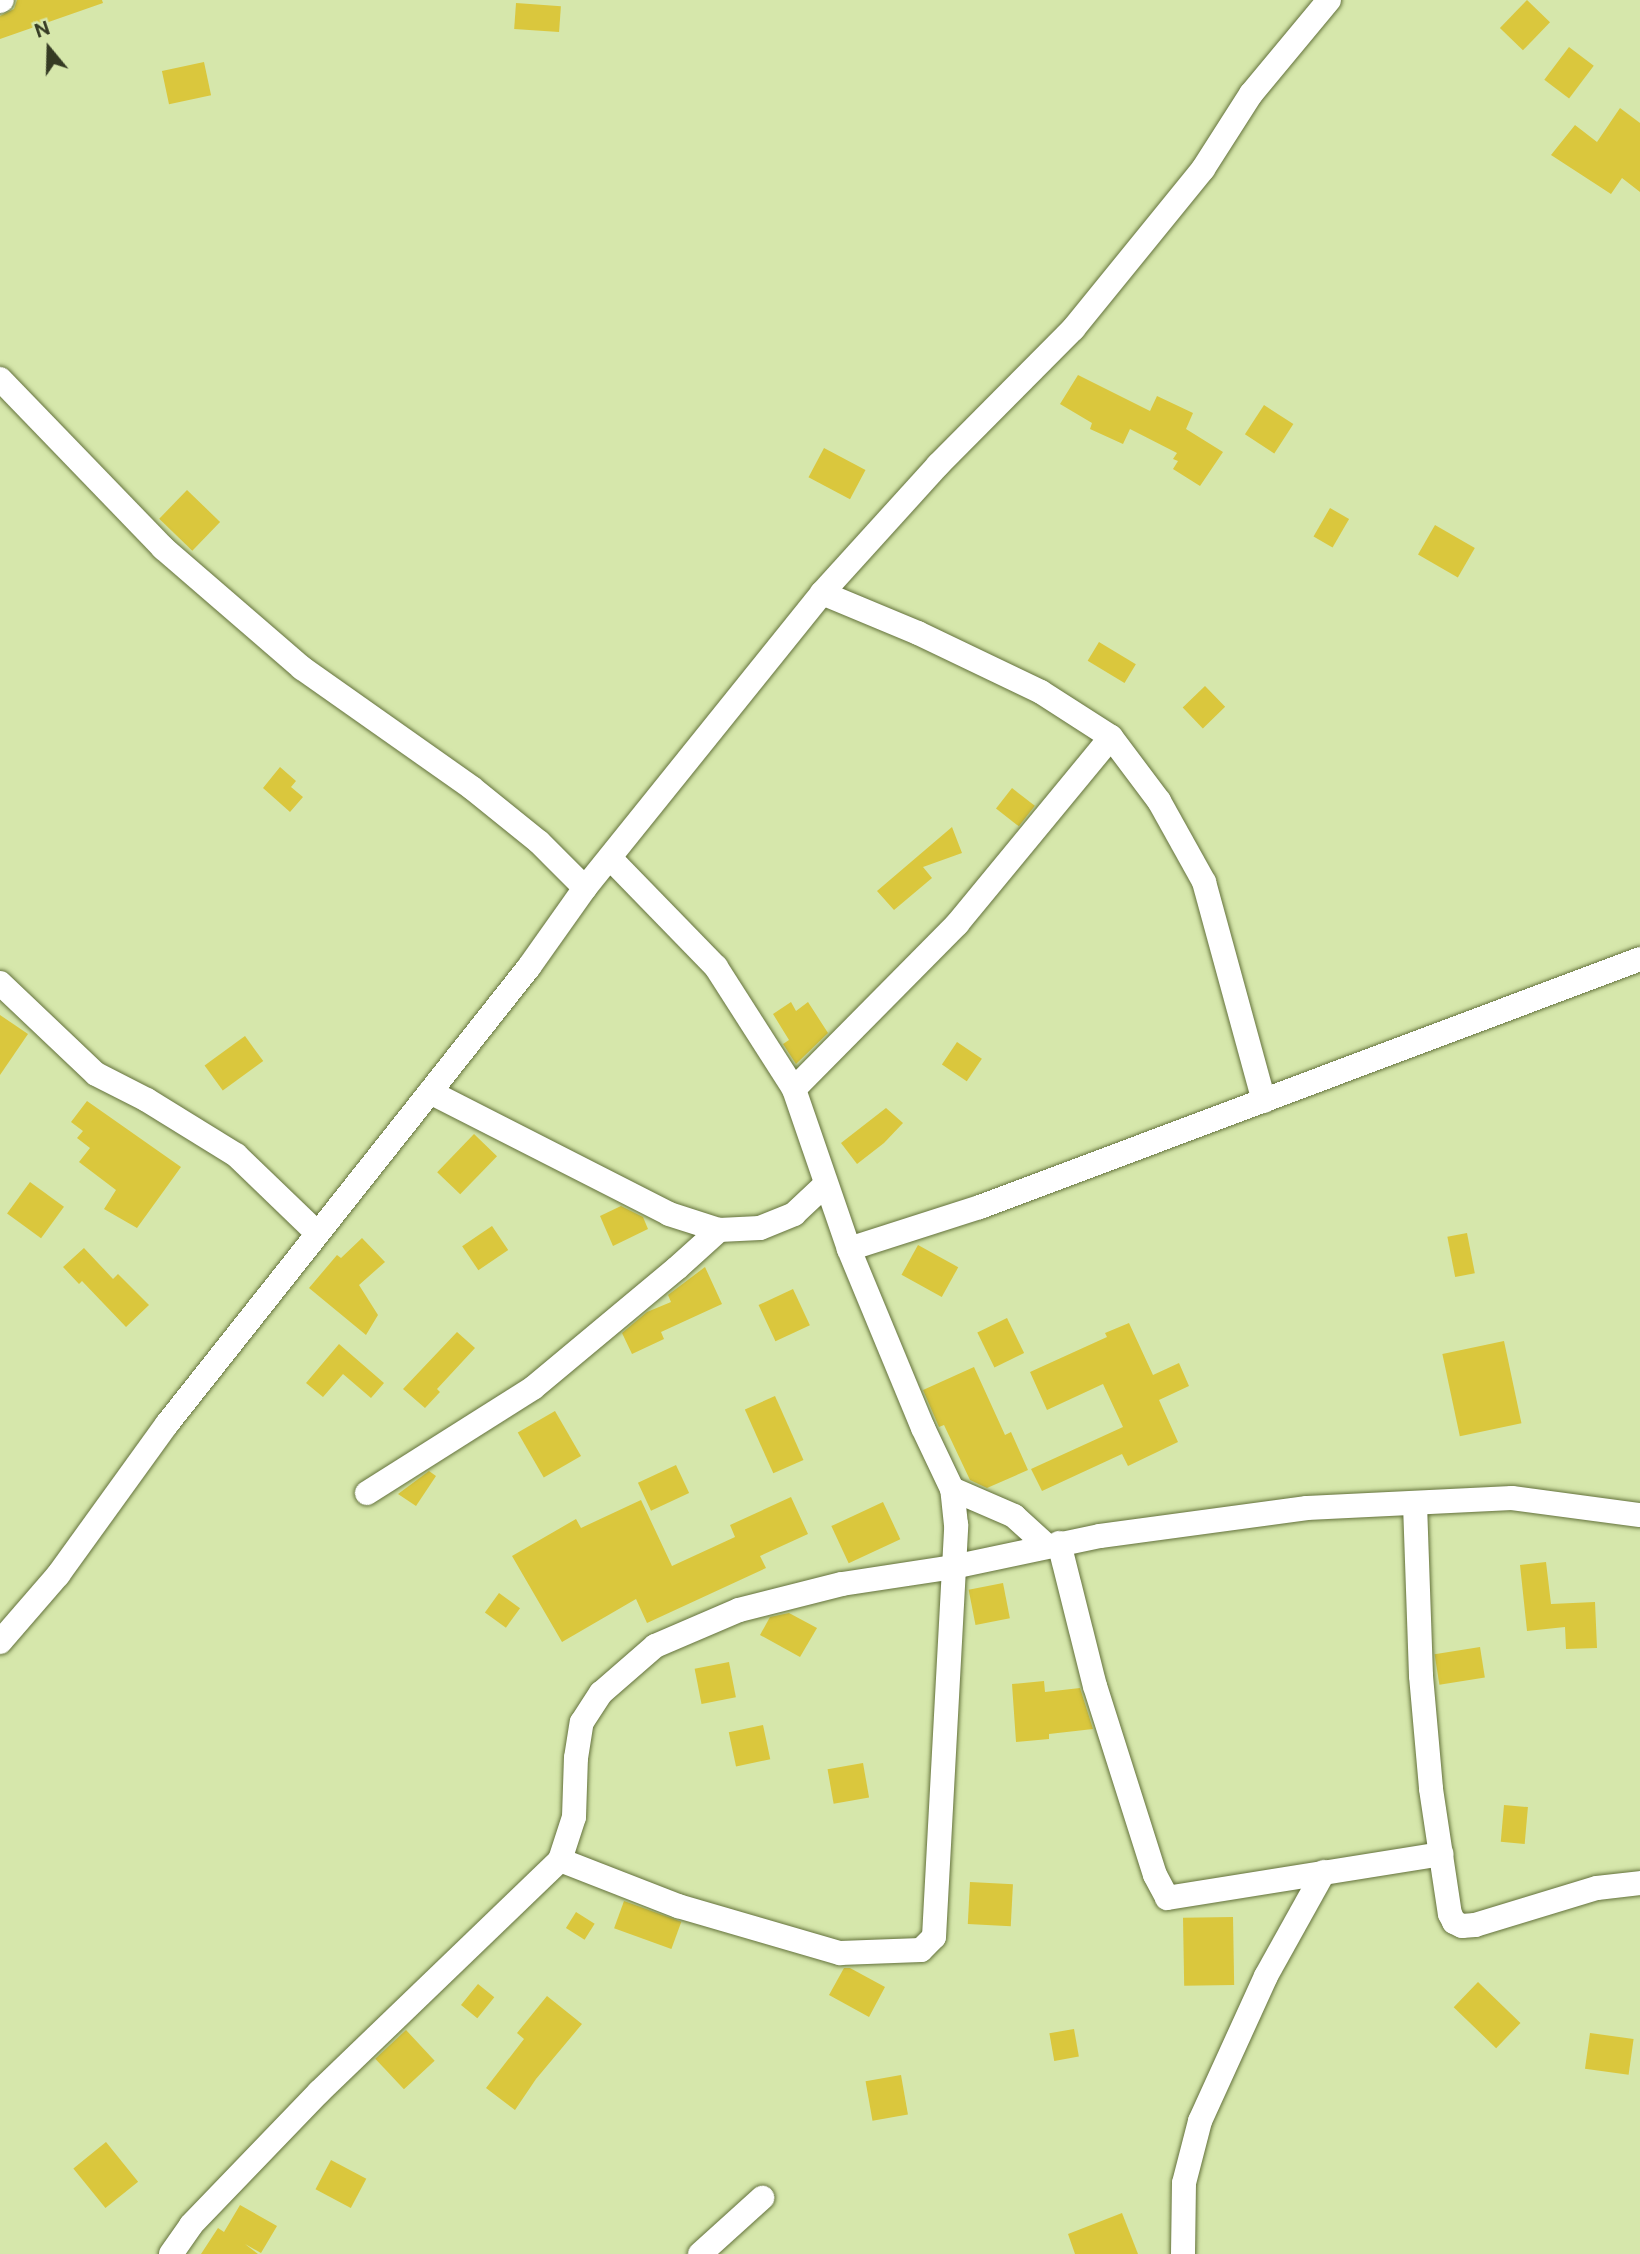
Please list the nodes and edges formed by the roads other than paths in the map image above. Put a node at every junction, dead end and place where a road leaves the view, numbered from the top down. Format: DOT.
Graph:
graph roads {
  1 [pos="1329,0"];
  2 [pos="0,379"];
  3 [pos="822,593"];
  4 [pos="1111,737"];
  5 [pos="611,859"];
  6 [pos="585,888"];
  7 [pos="1640,959"];
  8 [pos="0,983"];
  9 [pos="794,1089"];
  10 [pos="430,1092"];
  11 [pos="1264,1101"];
  12 [pos="825,1185"];
  13 [pos="719,1230"];
  14 [pos="317,1234"];
  15 [pos="849,1249"];
  16 [pos="952,1489"];
  17 [pos="367,1493"];
  18 [pos="1415,1504"];
  19 [pos="1640,1515"];
  20 [pos="1052,1544"];
  21 [pos="953,1567"];
  22 [pos="0,1642"];
  23 [pos="1442,1854"];
  24 [pos="560,1860"];
  25 [pos="1324,1872"];
  26 [pos="1640,1883"];
  27 [pos="762,2198"];
  28 [pos="171,2254"];
  29 [pos="700,2254"];
  30 [pos="1183,2254"];
  1 -- 3 [label="street"];
  2 -- 6 [label="street"];
  3 -- 4 [label="street"];
  3 -- 5 [label="street"];
  4 -- 9 [label="street"];
  4 -- 11 [label="street"];
  5 -- 6 [label="street"];
  5 -- 9 [label="street"];
  6 -- 10 [label="street"];
  7 -- 11 [label="street"];
  8 -- 14 [label="street"];
  9 -- 12 [label="street"];
  10 -- 13 [label="street"];
  10 -- 14 [label="street"];
  11 -- 15 [label="street"];
  12 -- 13 [label="street"];
  12 -- 15 [label="street"];
  13 -- 17 [label="street"];
  14 -- 22 [label="street"];
  15 -- 16 [label="street"];
  16 -- 20 [label="street"];
  16 -- 21 [label="street"];
  18 -- 19 [label="street"];
  18 -- 20 [label="street"];
  18 -- 23 [label="street"];
  20 -- 21 [label="street"];
  20 -- 25 [label="street"];
  21 -- 24 [label="street"];
  21 -- 24 [label="street"];
  23 -- 25 [label="street"];
  23 -- 26 [label="street"];
  24 -- 28 [label="street"];
  25 -- 30 [label="street"];
  27 -- 29 [label="street"];
}
